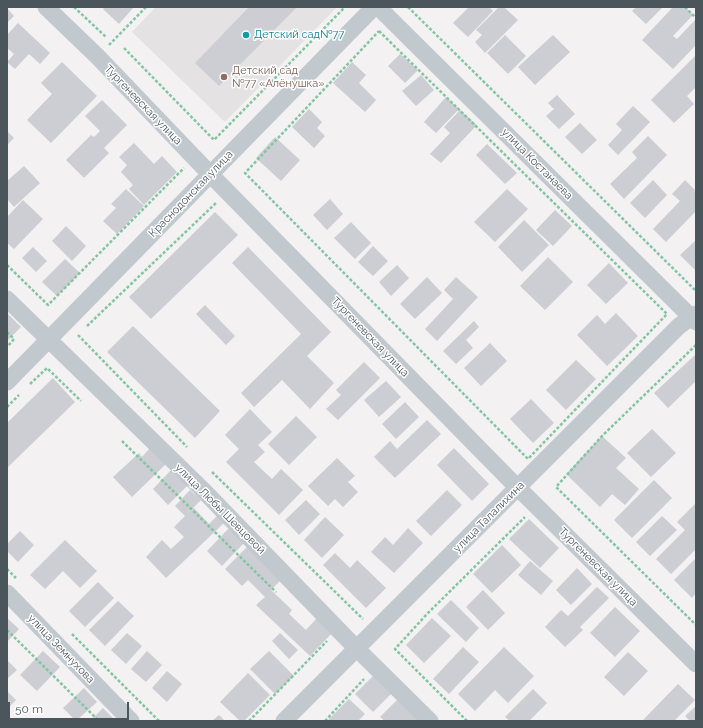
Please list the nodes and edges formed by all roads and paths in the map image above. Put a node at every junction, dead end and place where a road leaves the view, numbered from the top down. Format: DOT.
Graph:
graph roads {
  1 [pos="46,7"];
  2 [pos="74,7"];
  3 [pos="146,7"];
  4 [pos="345,7"];
  5 [pos="374,7"];
  6 [pos="378,7"];
  7 [pos="408,7"];
  8 [pos="686,7"];
  9 [pos="696,18"];
  10 [pos="379,31"];
  11 [pos="106,37"];
  12 [pos="124,48"];
  13 [pos="98,57"];
  14 [pos="185,167"];
  15 [pos="210,174"];
  16 [pos="216,202"];
  17 [pos="7,265"];
  18 [pos="695,290"];
  19 [pos="7,299"];
  20 [pos="695,318"];
  21 [pos="7,332"];
  22 [pos="48,340"];
  23 [pos="696,345"];
  24 [pos="7,347"];
  25 [pos="47,368"];
  26 [pos="7,382"];
  27 [pos="81,401"];
  28 [pos="122,441"];
  29 [pos="187,447"];
  30 [pos="528,459"];
  31 [pos="212,472"];
  32 [pos="518,488"];
  33 [pos="528,514"];
  34 [pos="7,569"];
  35 [pos="18,580"];
  36 [pos="7,593"];
  37 [pos="282,597"];
  38 [pos="366,622"];
  39 [pos="696,625"];
  40 [pos="7,630"];
  41 [pos="69,631"];
  42 [pos="322,636"];
  43 [pos="327,642"];
  44 [pos="332,646"];
  45 [pos="356,648"];
  46 [pos="696,664"];
  47 [pos="365,679"];
  48 [pos="99,721"];
  49 [pos="131,721"];
  50 [pos="159,721"];
  51 [pos="249,721"];
  52 [pos="284,721"];
  53 [pos="325,721"];
  54 [pos="430,721"];
  55 [pos="467,721"];
  1 -- 13 [label="street, Тургеневская улица"];
  2 -- 11 [label="path"];
  3 -- 13 [label="path"];
  4 -- 12 [label="path"];
  5 -- 15 [label="street, Краснодонская улица"];
  6 -- 20 [label="street, улица Костанаева"];
  7 -- 18 [label="path"];
  8 -- 9 [label="path"];
  10 -- 30 [label="path"];
  13 -- 15 [label="street, Тургеневская улица"];
  14 -- 17 [label="path"];
  15 -- 22 [label="street, Краснодонская улица"];
  15 -- 32 [label="street, Тургеневская улица"];
  16 -- 29 [label="path"];
  19 -- 22 [label="street, улица Любы Шевцовой"];
  20 -- 32 [label="street, улица Талалихина"];
  21 -- 24 [label="path"];
  22 -- 26 [label="street, Краснодонская улица"];
  22 -- 45 [label="street, улица Любы Шевцовой"];
  23 -- 39 [label="path"];
  25 -- 27 [label="path"];
  28 -- 37 [label="path"];
  31 -- 38 [label="path"];
  32 -- 45 [label="street, улица Талалихина"];
  32 -- 46 [label="street, Тургеневская улица"];
  33 -- 55 [label="path"];
  34 -- 35 [label="path"];
  36 -- 49 [label="street, улица Земнухова"];
  40 -- 48 [label="path"];
  41 -- 50 [label="path"];
  42 -- 43 [label="path"];
  43 -- 44 [label="path"];
  43 -- 51 [label="path"];
  45 -- 52 [label="street, улица Талалихина"];
  45 -- 54 [label="street, улица Любы Шевцовой"];
  47 -- 53 [label="path"];
}
